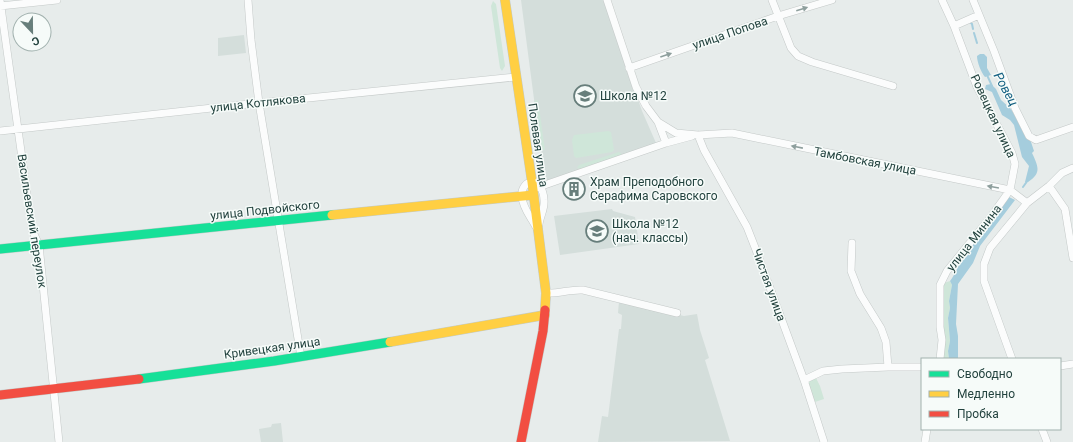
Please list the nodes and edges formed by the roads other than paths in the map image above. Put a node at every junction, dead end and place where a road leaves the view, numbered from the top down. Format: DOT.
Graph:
graph roads {
  1 [pos="57,0"];
  2 [pos="248,0"];
  3 [pos="505,0"];
  4 [pos="607,0"];
  5 [pos="772,0"];
  6 [pos="832,0"];
  7 [pos="942,0"];
  8 [pos="973,0"];
  9 [pos="0,4"];
  10 [pos="979,15"];
  11 [pos="778,16"];
  12 [pos="954,26"];
  13 [pos="629,68"];
  14 [pos="516,77"];
  15 [pos="893,86"];
  16 [pos="259,102"];
  17 [pos="658,122"];
  18 [pos="1073,127"];
  19 [pos="18,129"];
  20 [pos="0,131"];
  21 [pos="698,135"];
  22 [pos="666,143"];
  23 [pos="1073,168"];
  24 [pos="1049,186"];
  25 [pos="535,188"];
  26 [pos="1010,190"];
  27 [pos="522,196"];
  28 [pos="1027,203"];
  29 [pos="280,220"];
  30 [pos="538,230"];
  31 [pos="852,243"];
  32 [pos="39,245"];
  33 [pos="0,249"];
  34 [pos="1073,258"];
  35 [pos="546,294"];
  36 [pos="677,313"];
  37 [pos="545,315"];
  38 [pos="301,357"];
  39 [pos="940,358"];
  40 [pos="1012,358"];
  41 [pos="1073,364"];
  42 [pos="1061,366"];
  43 [pos="888,367"];
  44 [pos="921,367"];
  45 [pos="804,380"];
  46 [pos="53,390"];
  47 [pos="0,395"];
  48 [pos="927,430"];
  49 [pos="1042,430"];
  50 [pos="58,442"];
  51 [pos="521,442"];
  52 [pos="824,442"];
  53 [pos="925,442"];
  54 [pos="1048,442"];
  1 -- 9 [label="street"];
  2 -- 16 [label="street"];
  3 -- 14 [label="street, Полевая улица"];
  4 -- 13 [label="street, Тамбовская улица"];
  5 -- 11 [label="street"];
  11 -- 6 [label="street, улица Попова, one-way"];
  7 -- 12 [label="street, Ровецкая улица"];
  8 -- 10 [label="street, Ровецкая улица"];
  9 -- 19 [label="street, Васильевский переулок"];
  10 -- 12 [label="street"];
  10 -- 18 [label="street, Ровецкая улица"];
  13 -- 11 [label="street, улица Попова, one-way"];
  11 -- 15 [label="street"];
  12 -- 26 [label="street, Ровецкая улица"];
  13 -- 17 [label="street, Тамбовская улица"];
  14 -- 16 [label="street, улица Котлякова"];
  14 -- 25 [label="street, Полевая улица"];
  16 -- 19 [label="street, улица Котлякова"];
  16 -- 29 [label="street"];
  17 -- 21 [label="street, Тамбовская улица"];
  17 -- 22 [label="street, Тамбовская улица"];
  19 -- 20 [label="street, улица Котлякова"];
  19 -- 32 [label="street, Васильевский переулок"];
  21 -- 22 [label="street, Тамбовская улица"];
  26 -- 21 [label="street, Тамбовская улица, one-way"];
  21 -- 45 [label="street, Чистая улица"];
  22 -- 25 [label="street, Тамбовская улица"];
  23 -- 24 [label="street"];
  24 -- 28 [label="street"];
  24 -- 34 [label="street"];
  25 -- 27 [label="street, улица Подвойского"];
  25 -- 30 [label="street, Полевая улица"];
  26 -- 28 [label="street, Тамбовская улица"];
  26 -- 39 [label="street, улица Минина"];
  27 -- 29 [label="street, улица Подвойского"];
  27 -- 30 [label="street"];
  28 -- 40 [label="street"];
  29 -- 32 [label="street, улица Подвойского"];
  29 -- 38 [label="street"];
  30 -- 35 [label="street, Полевая улица"];
  31 -- 43 [label="street"];
  32 -- 33 [label="street, улица Подвойского"];
  32 -- 46 [label="street, Васильевский переулок"];
  35 -- 36 [label="street"];
  35 -- 37 [label="street, Полевая улица"];
  37 -- 38 [label="street, Кривецкая улица"];
  37 -- 51 [label="street, Полевая улица"];
  38 -- 46 [label="street, Кривецкая улица"];
  41 -- 42 [label="street"];
  43 -- 44 [label="street"];
  43 -- 45 [label="street"];
  45 -- 52 [label="street, Чистая улица"];
  46 -- 47 [label="street, Кривецкая улица"];
  46 -- 50 [label="street, Васильевский переулок"];
  48 -- 53 [label="street"];
  49 -- 54 [label="street"];
}
